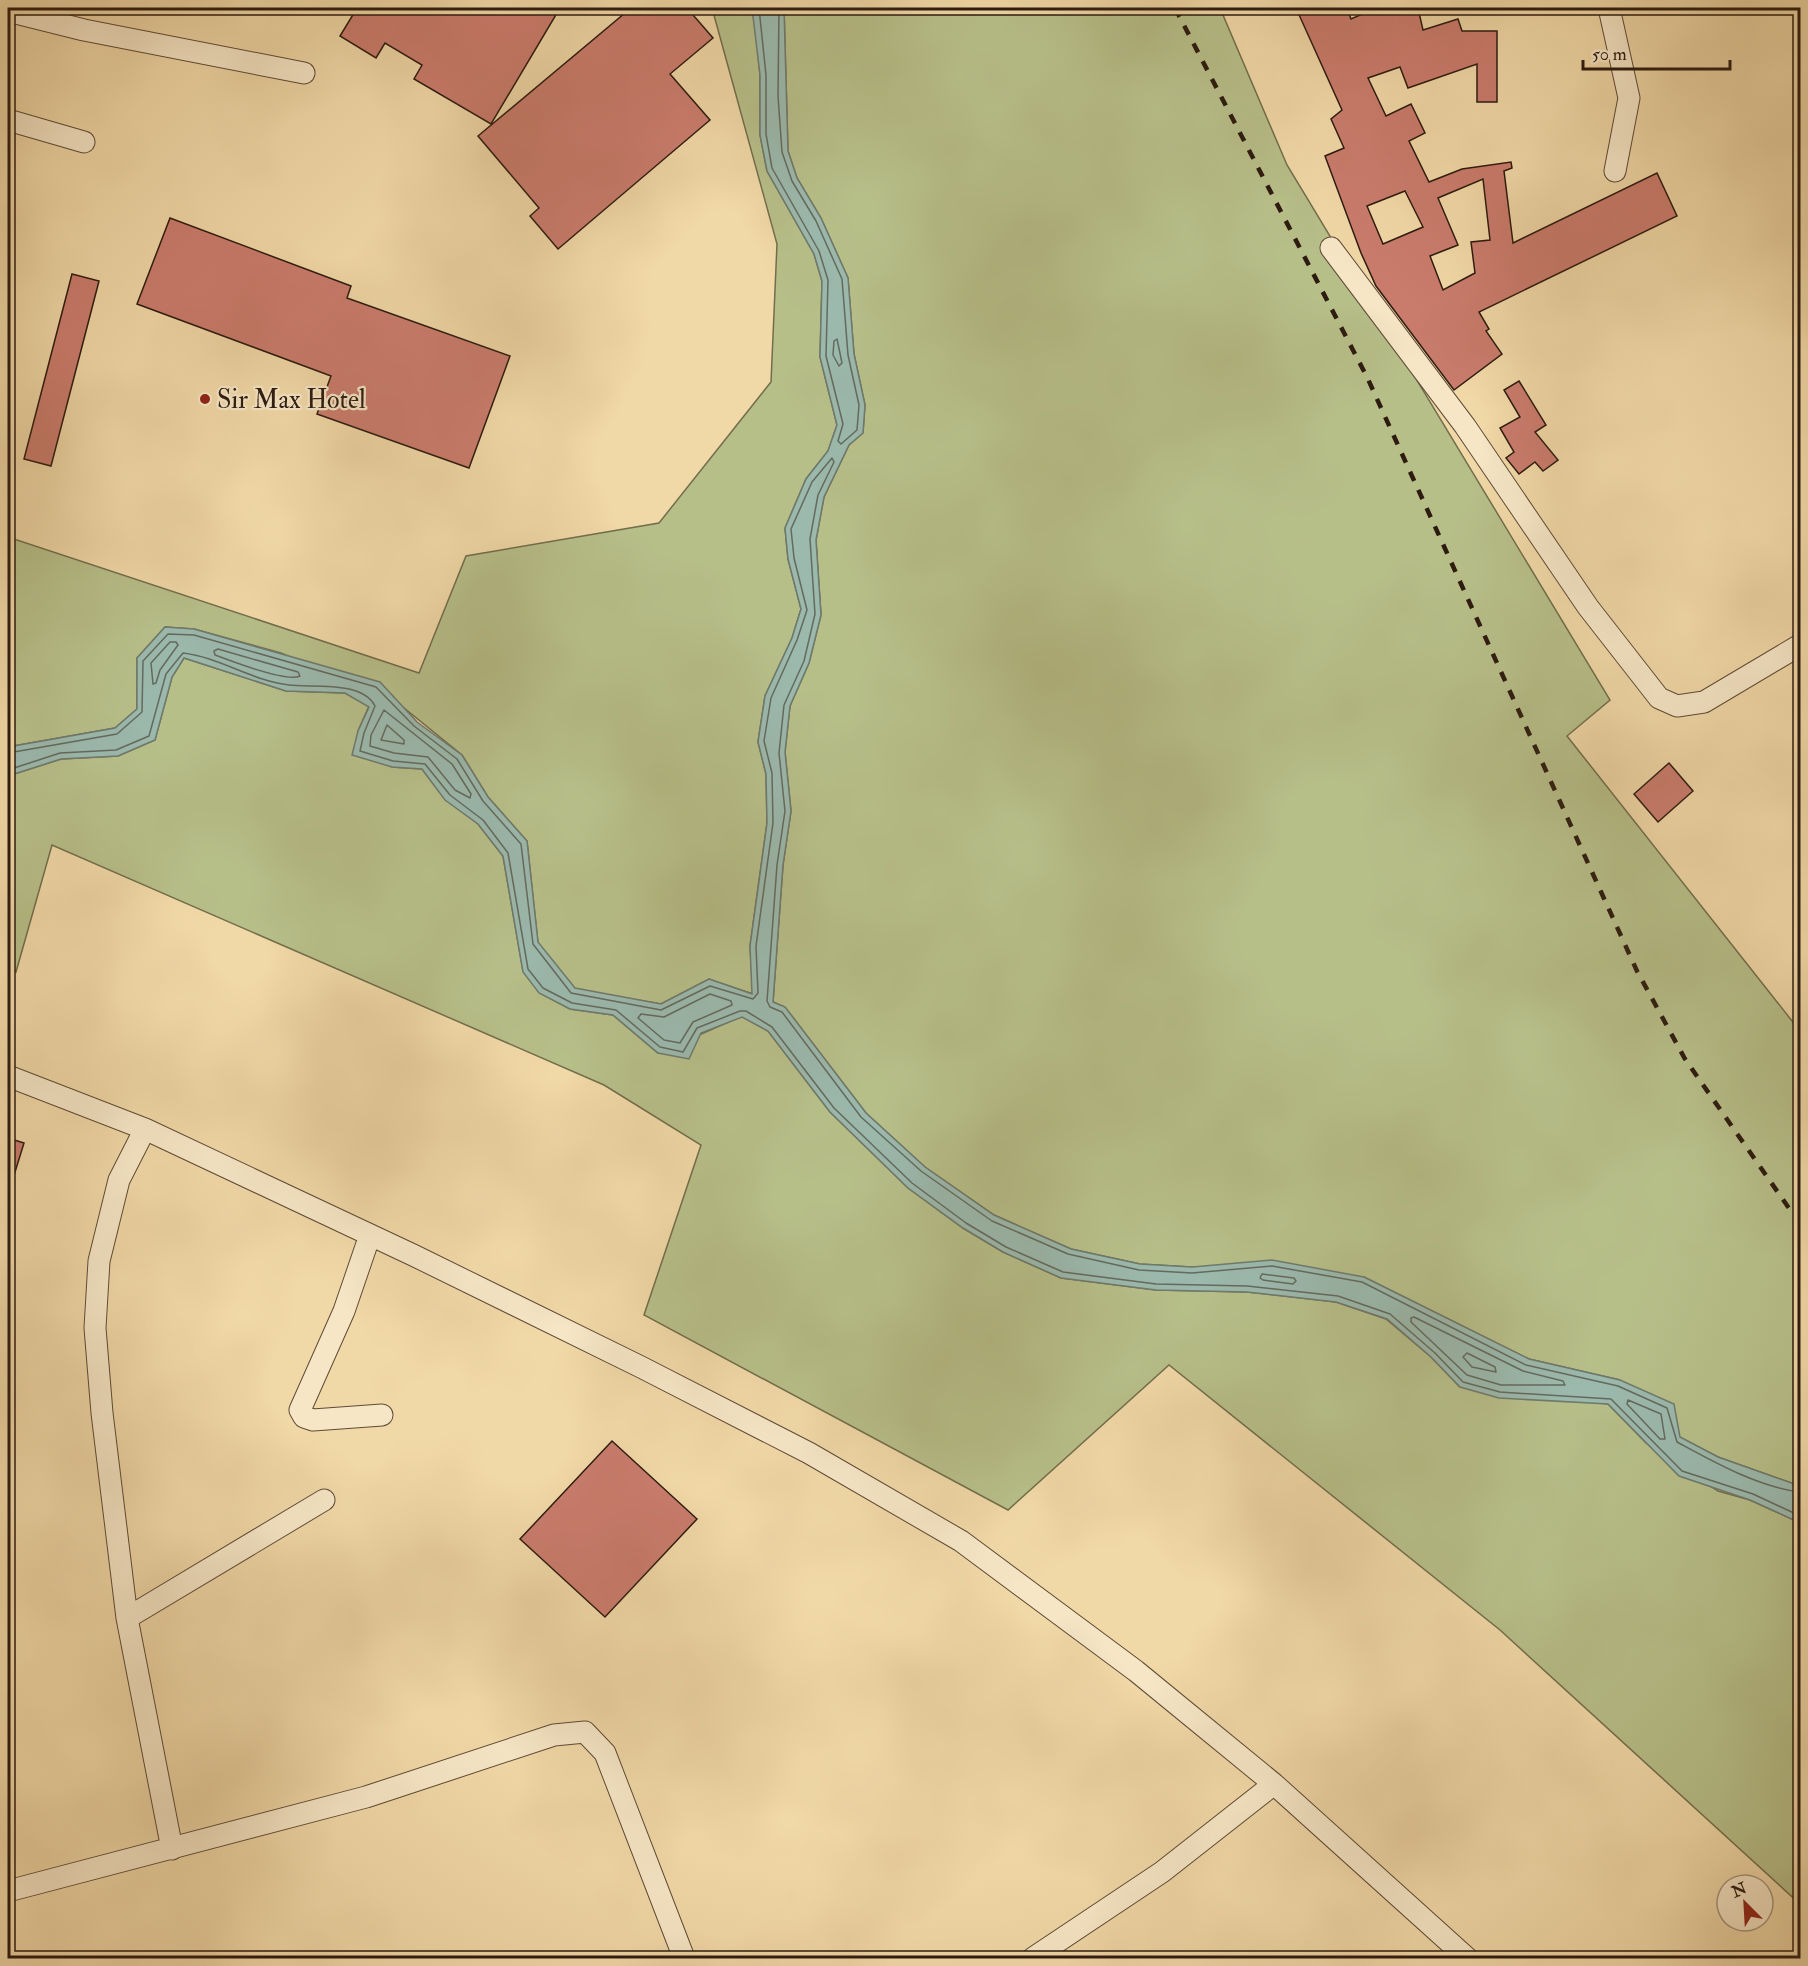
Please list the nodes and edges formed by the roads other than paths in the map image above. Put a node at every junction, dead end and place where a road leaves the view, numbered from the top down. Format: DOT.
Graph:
graph roads {
  1 [pos="1609,8"];
  2 [pos="8,11"];
  3 [pos="304,73"];
  4 [pos="8,120"];
  5 [pos="84,142"];
  6 [pos="1615,171"];
  7 [pos="1331,248"];
  8 [pos="1800,645"];
  9 [pos="8,1076"];
  10 [pos="145,1129"];
  11 [pos="370,1235"];
  12 [pos="382,1415"];
  13 [pos="324,1500"];
  14 [pos="127,1618"];
  15 [pos="1274,1784"];
  16 [pos="172,1849"];
  17 [pos="8,1891"];
  18 [pos="1040,1957"];
  19 [pos="684,1959"];
  20 [pos="1467,1959"];
  1 -- 6 [label="street"];
  2 -- 3 [label="street"];
  4 -- 5 [label="street"];
  7 -- 8 [label="street"];
  9 -- 10 [label="street"];
  10 -- 11 [label="street"];
  10 -- 14 [label="street"];
  11 -- 12 [label="street"];
  11 -- 15 [label="street"];
  13 -- 14 [label="street"];
  14 -- 16 [label="street"];
  15 -- 18 [label="street"];
  15 -- 20 [label="street"];
  16 -- 17 [label="street"];
  16 -- 19 [label="street"];
}
